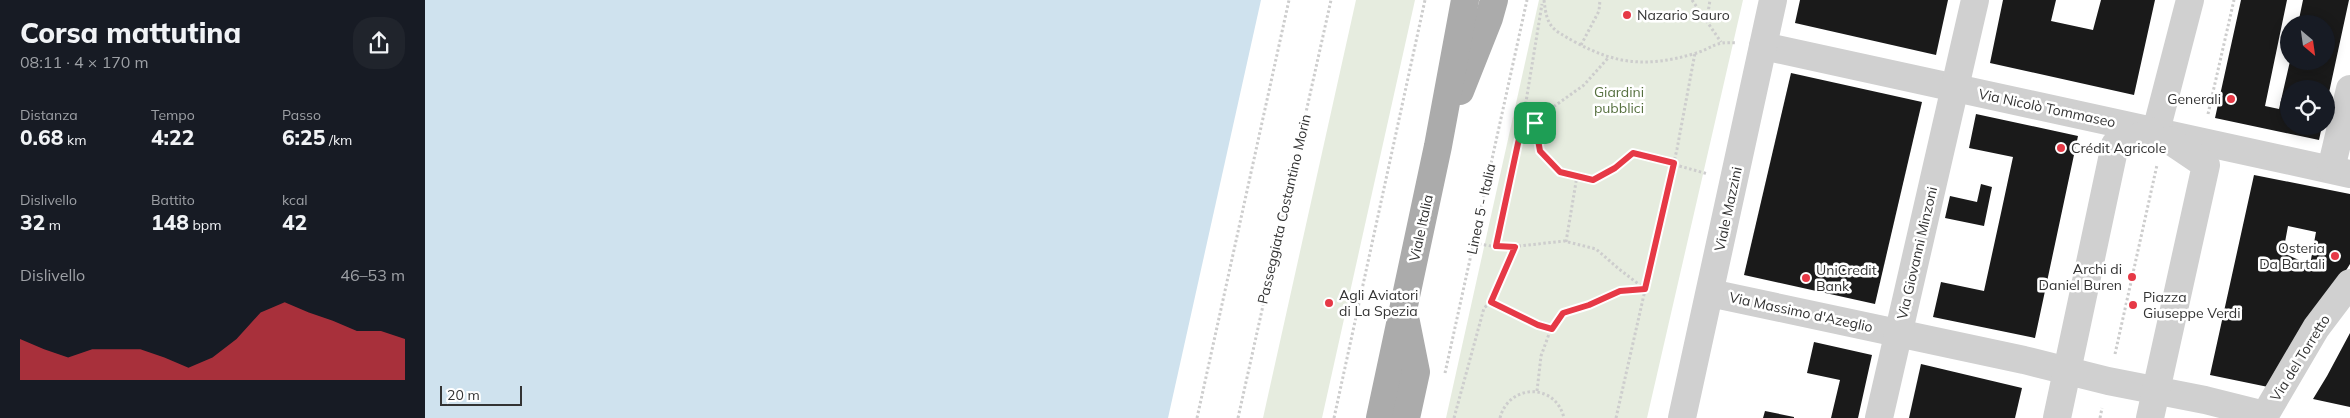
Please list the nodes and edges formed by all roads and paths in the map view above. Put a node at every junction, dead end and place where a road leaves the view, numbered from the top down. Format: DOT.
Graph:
graph roads {
  1 [pos="1289,0"];
  2 [pos="1331,0"];
  3 [pos="1425,0"];
  4 [pos="1465,0"];
  5 [pos="1494,0"];
  6 [pos="1527,0"];
  7 [pos="1543,0"];
  8 [pos="1600,0"];
  9 [pos="1692,0"];
  10 [pos="1710,0"];
  11 [pos="1773,0"];
  12 [pos="1975,0"];
  13 [pos="2190,0"];
  14 [pos="2234,0"];
  15 [pos="1707,19"];
  16 [pos="1721,42"];
  17 [pos="1581,46"];
  18 [pos="1763,46"];
  19 [pos="1695,53"];
  20 [pos="1608,58"];
  21 [pos="1955,88"];
  22 [pos="2350,89"];
  23 [pos="1514,117"];
  24 [pos="1523,120"];
  25 [pos="1535,123"];
  26 [pos="2206,123"];
  27 [pos="2156,131"];
  28 [pos="1438,146"];
  29 [pos="1674,163"];
  30 [pos="2158,164"];
  31 [pos="2341,172"];
  32 [pos="1577,176"];
  33 [pos="1734,182"];
  34 [pos="1566,242"];
  35 [pos="1474,243"];
  36 [pos="1496,246"];
  37 [pos="1515,247"];
  38 [pos="2350,283"];
  39 [pos="1645,289"];
  40 [pos="1710,292"];
  41 [pos="1491,302"];
  42 [pos="1404,310"];
  43 [pos="1552,329"];
  44 [pos="1899,333"];
  45 [pos="2067,370"];
  46 [pos="1444,379"];
  47 [pos="2108,381"];
  48 [pos="1537,391"];
  49 [pos="2155,392"];
  50 [pos="1197,418"];
  51 [pos="1238,418"];
  52 [pos="1334,418"];
  53 [pos="1380,418"];
  54 [pos="1406,418"];
  55 [pos="1454,418"];
  56 [pos="1500,418"];
  57 [pos="1564,418"];
  58 [pos="1616,418"];
  59 [pos="1681,418"];
  60 [pos="1879,418"];
  61 [pos="2057,418"];
  62 [pos="2100,418"];
  63 [pos="2149,418"];
  1 -- 50 [label="path"];
  2 -- 51 [label="path, Passeggiata Costantino Morin"];
  3 -- 52 [label="path"];
  4 -- 28 [label="main road, Viale Italia"];
  5 -- 28 [label="main road, Viale Italia"];
  6 -- 35 [label="path, Linea 5 - Italia"];
  7 -- 17 [label="path"];
  7 -- 24 [label="path"];
  8 -- 17 [label="path"];
  9 -- 15 [label="path"];
  10 -- 15 [label="path"];
  11 -- 18 [label="street, Viale Mazzini"];
  12 -- 21 [label="street, Via Giovanni Minzoni"];
  13 -- 27 [label="street"];
  14 -- 26 [label="path"];
  15 -- 16 [label="path"];
  16 -- 18 [label="path"];
  16 -- 19 [label="path"];
  17 -- 20 [label="path"];
  18 -- 21 [label="street, Via Nicolò Tommaseo"];
  18 -- 33 [label="street, Viale Mazzini"];
  19 -- 20 [label="path"];
  19 -- 29 [label="path"];
  20 -- 25 [label="path"];
  21 -- 27 [label="street, Via Nicolò Tommaseo"];
  21 -- 44 [label="street, Via Giovanni Minzoni"];
  22 -- 31 [label="street"];
  23 -- 24 [label="path"];
  24 -- 25 [label="path"];
  24 -- 36 [label="path"];
  25 -- 32 [label="path"];
  27 -- 31 [label="street, Via Nicolò Tommaseo"];
  27 -- 45 [label="street"];
  27 -- 49 [label="street"];
  28 -- 42 [label="main road, Viale Italia"];
  29 -- 32 [label="path"];
  29 -- 33 [label="path"];
  29 -- 39 [label="path"];
  30 -- 47 [label="path"];
  32 -- 34 [label="path"];
  33 -- 40 [label="street, Viale Mazzini"];
  34 -- 37 [label="path"];
  34 -- 39 [label="path"];
  35 -- 36 [label="path"];
  35 -- 46 [label="path, Linea 5 - Italia"];
  36 -- 37 [label="path"];
  37 -- 41 [label="path"];
  38 -- 49 [label="street, Via del Torretto"];
  39 -- 43 [label="path"];
  39 -- 58 [label="path"];
  40 -- 44 [label="street, Via Massimo d'Azeglio"];
  40 -- 59 [label="street, Viale Mazzini"];
  41 -- 43 [label="path"];
  41 -- 55 [label="path"];
  42 -- 53 [label="main road, Viale Italia"];
  42 -- 54 [label="main road, Viale Italia"];
  43 -- 48 [label="path"];
  44 -- 45 [label="street, Via Massimo d'Azeglio"];
  44 -- 60 [label="street, Via Giovanni Minzoni"];
  45 -- 47 [label="street"];
  45 -- 61 [label="street"];
  47 -- 49 [label="street"];
  47 -- 62 [label="path"];
  48 -- 56 [label="path"];
  48 -- 57 [label="path"];
  49 -- 63 [label="street"];
}
